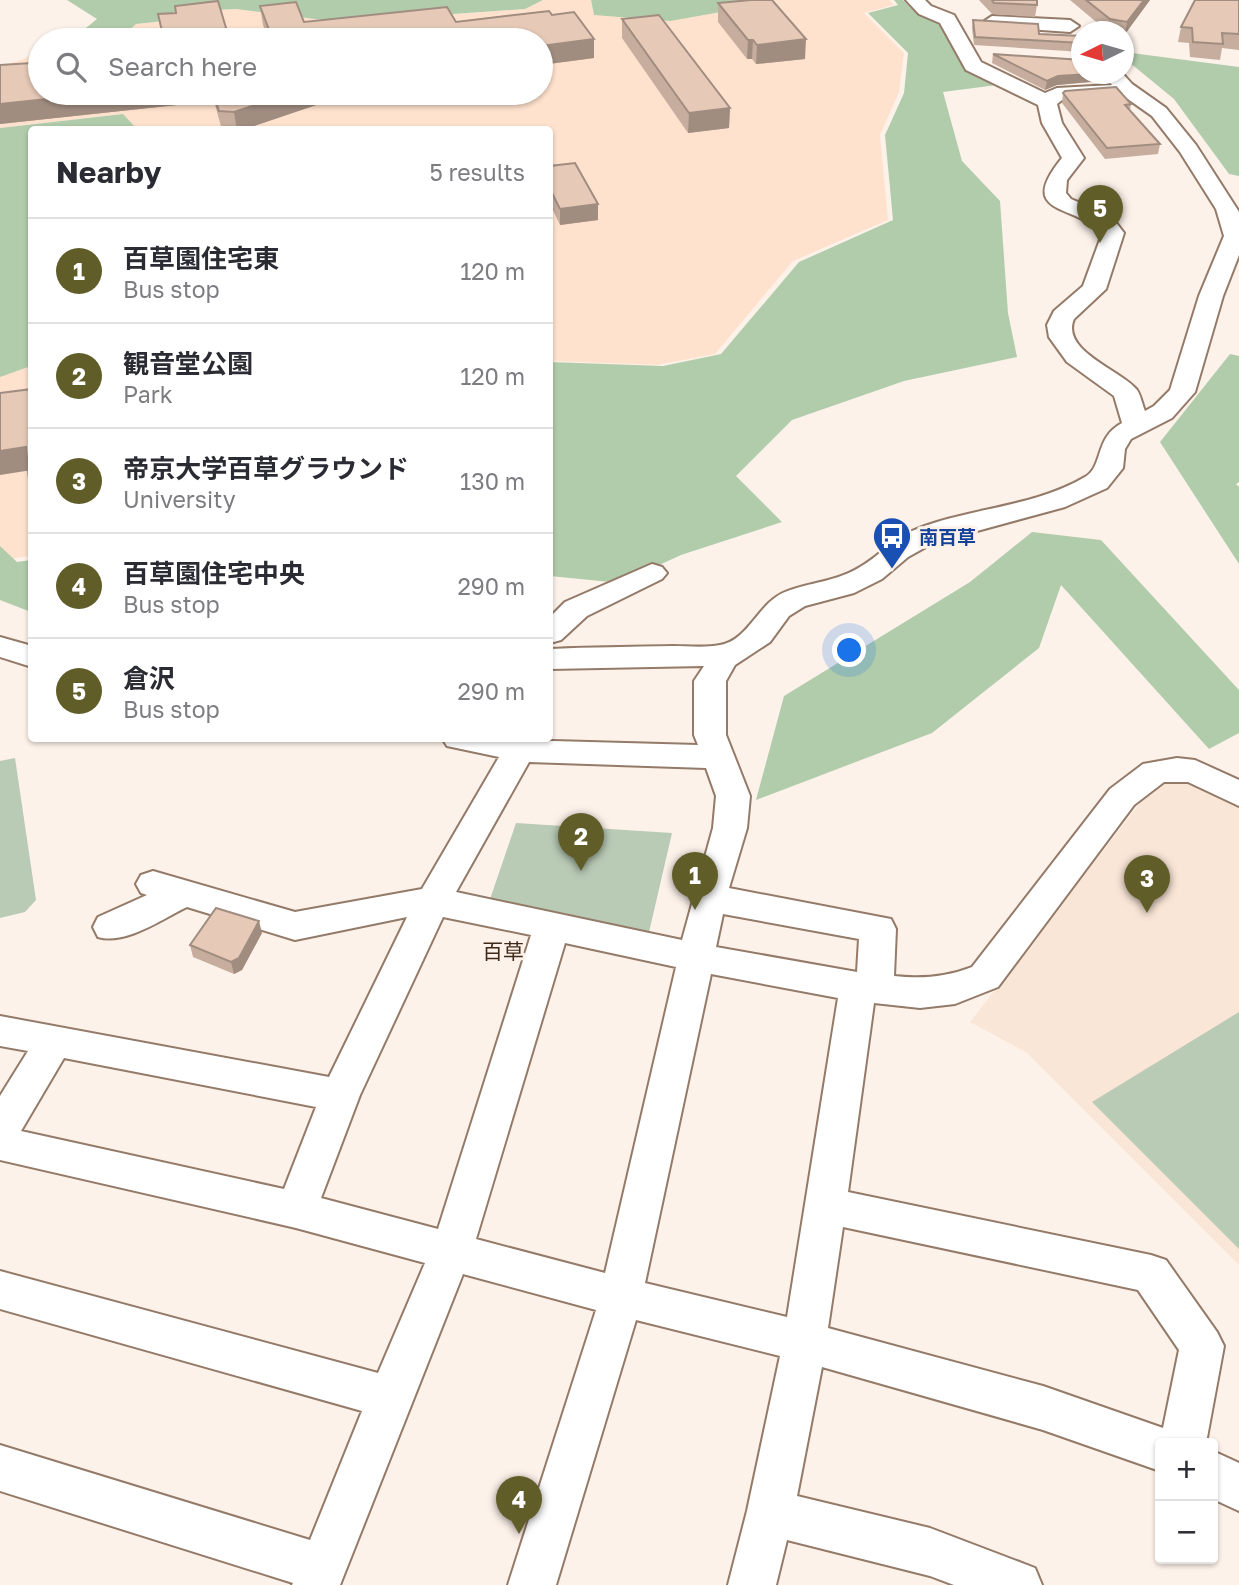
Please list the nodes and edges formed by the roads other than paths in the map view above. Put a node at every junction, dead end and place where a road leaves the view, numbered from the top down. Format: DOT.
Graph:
graph roads {
  1 [pos="915,0"];
  2 [pos="1044,6"];
  3 [pos="947,19"];
  4 [pos="1071,27"];
  5 [pos="1071,31"];
  6 [pos="965,53"];
  7 [pos="1000,56"];
  8 [pos="1105,84"];
  9 [pos="1123,84"];
  10 [pos="1047,102"];
  11 [pos="1136,426"];
  12 [pos="652,573"];
  13 [pos="553,630"];
  14 [pos="729,655"];
  15 [pos="553,659"];
  16 [pos="478,742"];
  17 [pos="519,750"];
  18 [pos="717,757"];
  19 [pos="1239,794"];
  20 [pos="709,898"];
  21 [pos="433,901"];
  22 [pos="552,926"];
  23 [pos="111,927"];
  24 [pos="696,957"];
  25 [pos="866,988"];
  26 [pos="0,1031"];
  27 [pos="54,1041"];
  28 [pos="340,1095"];
  29 [pos="0,1131"];
  30 [pos="0,1143"];
  31 [pos="824,1205"];
  32 [pos="296,1210"];
  33 [pos="452,1250"];
  34 [pos="0,1290"];
  35 [pos="621,1297"];
  36 [pos="803,1341"];
  37 [pos="390,1397"];
  38 [pos="1184,1438"];
  39 [pos="1155,1447"];
  40 [pos="0,1468"];
  41 [pos="1218,1477"];
  42 [pos="1239,1488"];
  43 [pos="771,1513"];
  44 [pos="319,1576"];
  45 [pos="532,1585"];
  46 [pos="752,1585"];
  47 [pos="1018,1585"];
  1 -- 3 [label="street"];
  2 -- 4 [label="street"];
  3 -- 5 [label="street"];
  3 -- 6 [label="street"];
  6 -- 7 [label="street"];
  6 -- 10 [label="street"];
  8 -- 10 [label="street"];
  9 -- 11 [label="street"];
  10 -- 11 [label="street"];
  11 -- 14 [label="street"];
  12 -- 13 [label="street"];
  14 -- 15 [label="street"];
  14 -- 18 [label="street"];
  16 -- 17 [label="street"];
  17 -- 18 [label="street"];
  17 -- 21 [label="street"];
  18 -- 20 [label="street"];
  19 -- 25 [label="street"];
  20 -- 24 [label="street"];
  20 -- 25 [label="street"];
  21 -- 22 [label="street"];
  21 -- 23 [label="street"];
  21 -- 28 [label="street"];
  22 -- 24 [label="street"];
  22 -- 33 [label="street"];
  24 -- 25 [label="street"];
  24 -- 35 [label="street"];
  25 -- 31 [label="street"];
  26 -- 27 [label="street"];
  27 -- 28 [label="street"];
  27 -- 29 [label="street"];
  28 -- 32 [label="street"];
  30 -- 32 [label="street"];
  31 -- 36 [label="street"];
  31 -- 38 [label="street"];
  32 -- 33 [label="street"];
  33 -- 35 [label="street"];
  33 -- 37 [label="street"];
  34 -- 37 [label="street"];
  35 -- 36 [label="street"];
  35 -- 45 [label="street"];
  36 -- 39 [label="street"];
  36 -- 43 [label="street"];
  37 -- 44 [label="street"];
  40 -- 44 [label="street"];
  41 -- 42 [label="street"];
  43 -- 46 [label="street"];
  43 -- 47 [label="street"];
}
